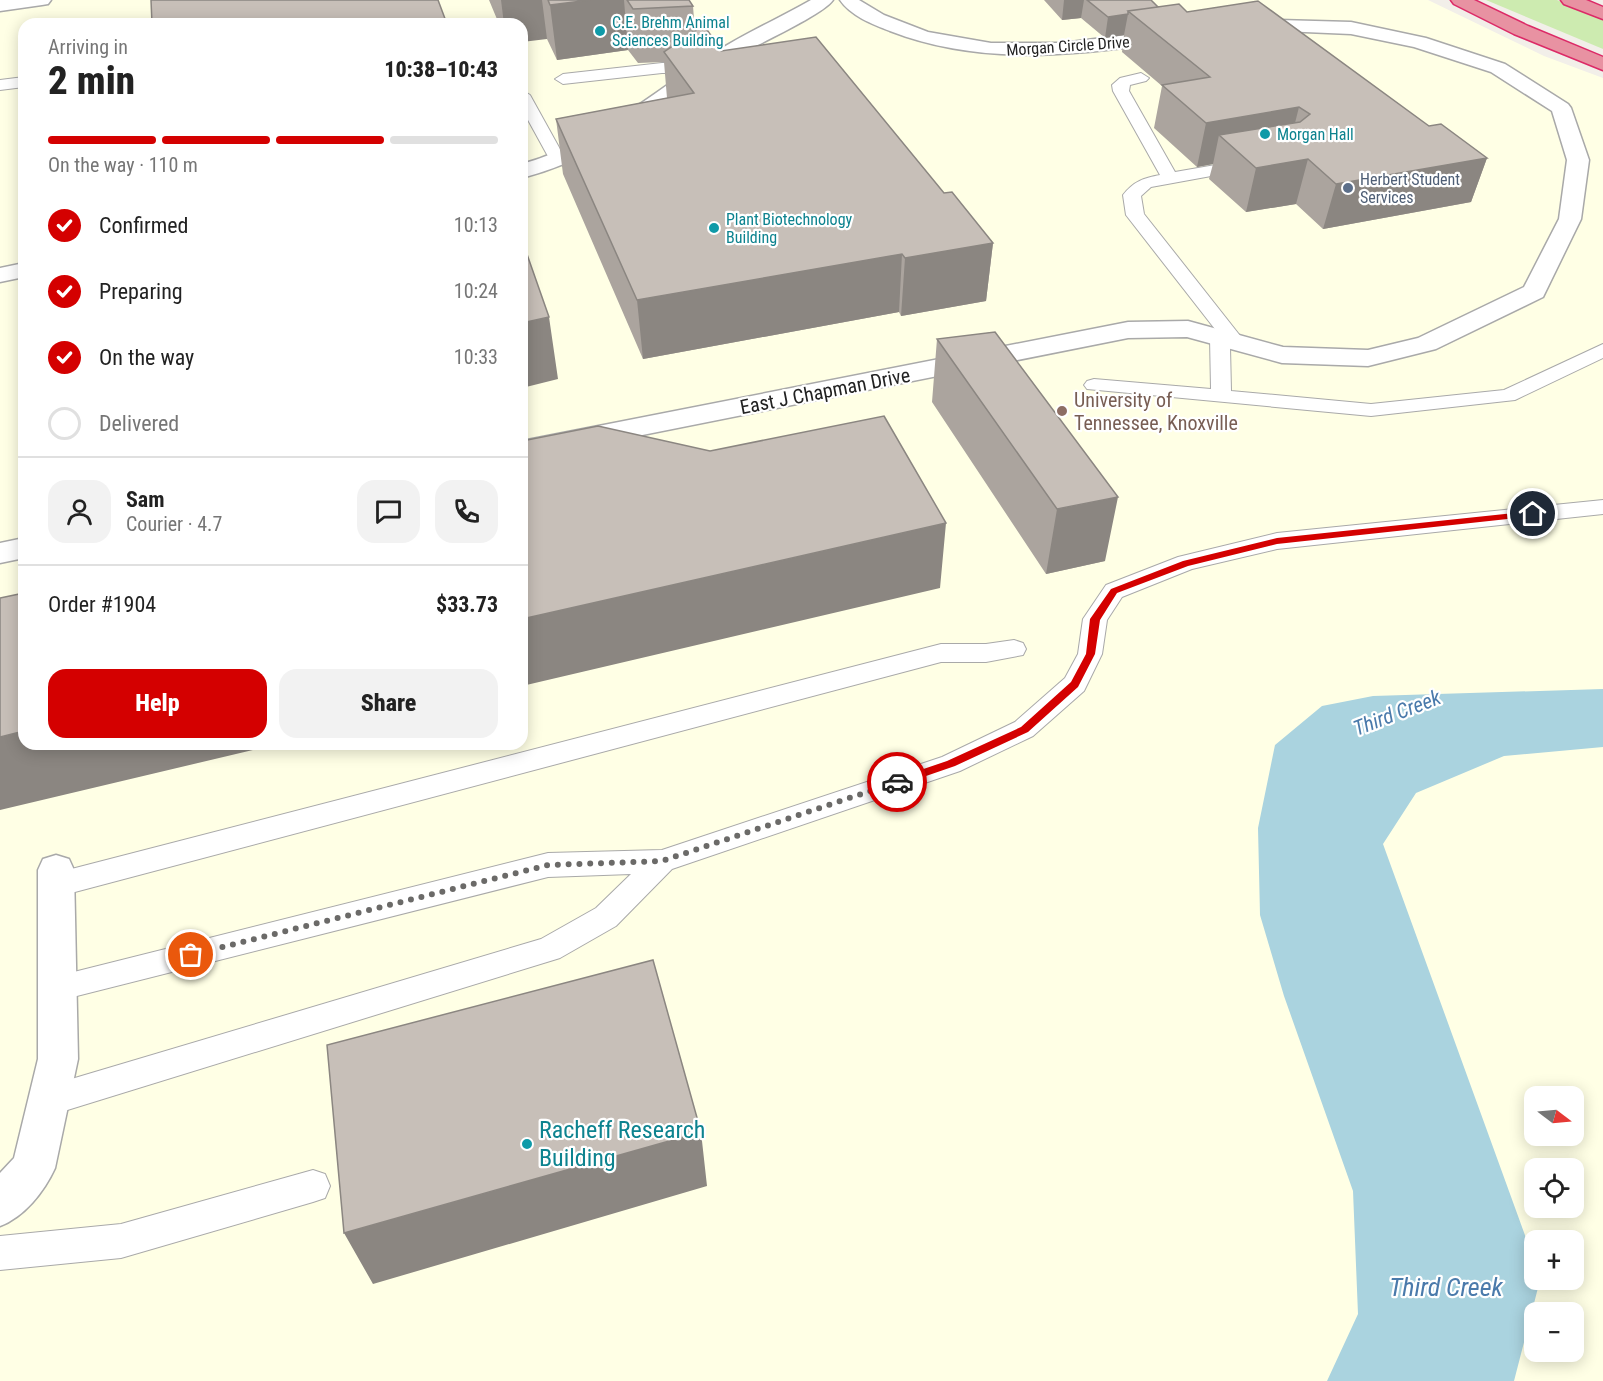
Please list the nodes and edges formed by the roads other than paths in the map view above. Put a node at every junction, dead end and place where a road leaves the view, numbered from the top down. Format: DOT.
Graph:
graph roads {
  1 [pos="42,0"];
  2 [pos="824,0"];
  3 [pos="849,0"];
  4 [pos="1460,0"];
  5 [pos="1570,0"];
  6 [pos="0,5"];
  7 [pos="1603,13"];
  8 [pos="1224,28"];
  9 [pos="1186,33"];
  10 [pos="1603,64"];
  11 [pos="706,68"];
  12 [pos="1141,78"];
  13 [pos="563,79"];
  14 [pos="18,83"];
  15 [pos="0,85"];
  16 [pos="528,106"];
  17 [pos="558,160"];
  18 [pos="1256,163"];
  19 [pos="528,169"];
  20 [pos="1170,178"];
  21 [pos="18,271"];
  22 [pos="0,275"];
  23 [pos="1227,340"];
  24 [pos="1603,350"];
  25 [pos="1094,385"];
  26 [pos="1221,396"];
  27 [pos="528,449"];
  28 [pos="1603,507"];
  29 [pos="18,549"];
  30 [pos="0,553"];
  31 [pos="1014,649"];
  32 [pos="662,861"];
  33 [pos="56,878"];
  34 [pos="57,988"];
  35 [pos="48,1101"];
  36 [pos="313,1186"];
  37 [pos="0,1205"];
  38 [pos="0,1253"];
  1 -- 6 [label="street"];
  2 -- 11 [label="street"];
  3 -- 9 [label="street, Morgan Circle Drive"];
  4 -- 10 [label="highway"];
  5 -- 7 [label="highway"];
  8 -- 23 [label="street"];
  11 -- 13 [label="lane"];
  11 -- 17 [label="street"];
  12 -- 20 [label="lane"];
  14 -- 15 [label="lane"];
  16 -- 17 [label="lane"];
  17 -- 19 [label="street"];
  18 -- 20 [label="lane"];
  20 -- 23 [label="lane"];
  21 -- 22 [label="street"];
  23 -- 26 [label="lane"];
  23 -- 27 [label="street, East J Chapman Drive"];
  24 -- 26 [label="lane"];
  25 -- 26 [label="lane"];
  28 -- 32 [label="lane"];
  29 -- 30 [label="street"];
  31 -- 33 [label="lane"];
  32 -- 34 [label="lane"];
  32 -- 35 [label="lane"];
  33 -- 34 [label="street"];
  34 -- 35 [label="street"];
  35 -- 37 [label="street"];
  36 -- 38 [label="lane"];
}
